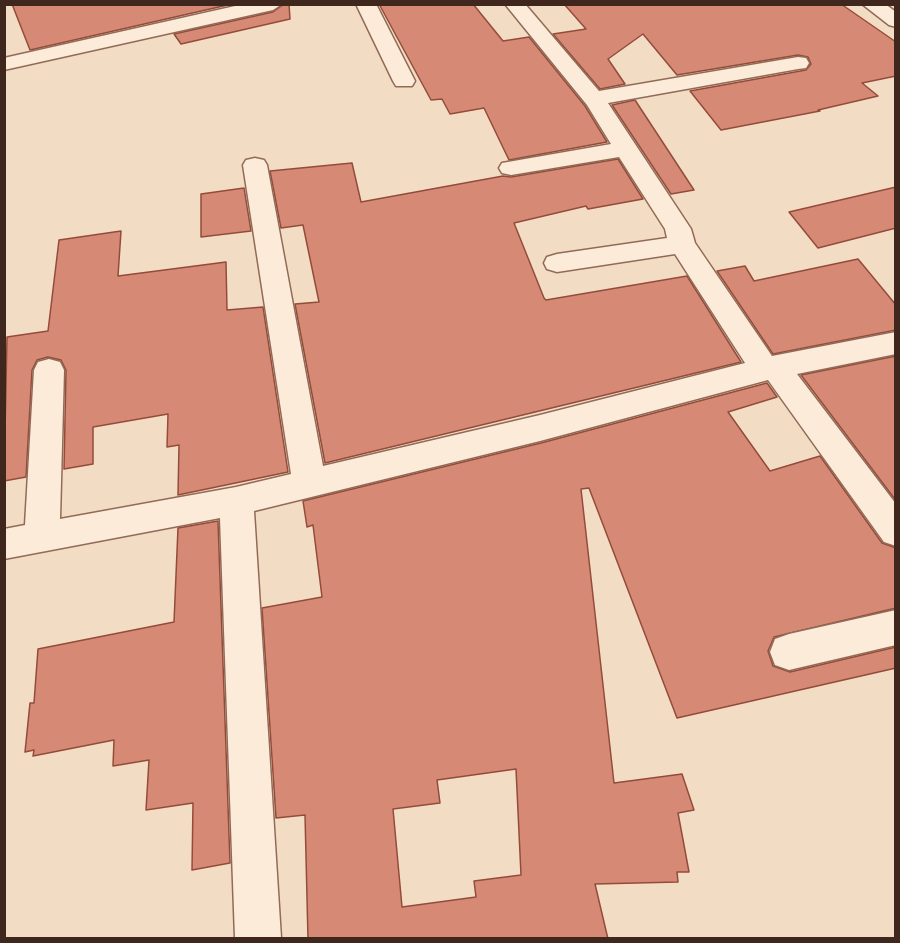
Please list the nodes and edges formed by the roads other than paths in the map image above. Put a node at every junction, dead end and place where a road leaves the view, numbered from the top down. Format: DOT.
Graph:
graph roads {
  1 [pos="273,4"];
  2 [pos="366,4"];
  3 [pos="514,4"];
  4 [pos="871,4"];
  5 [pos="896,21"];
  6 [pos="798,63"];
  7 [pos="4,64"];
  8 [pos="404,81"];
  9 [pos="594,99"];
  10 [pos="628,148"];
  11 [pos="255,165"];
  12 [pos="511,168"];
  13 [pos="682,244"];
  14 [pos="557,263"];
  15 [pos="896,343"];
  16 [pos="770,368"];
  17 [pos="49,370"];
  18 [pos="309,482"];
  19 [pos="236,501"];
  20 [pos="896,531"];
  21 [pos="42,538"];
  22 [pos="4,544"];
  23 [pos="896,627"];
  24 [pos="789,652"];
  25 [pos="258,939"];
  1 -- 7 [label="street"];
  2 -- 8 [label="street"];
  3 -- 9 [label="street"];
  4 -- 5 [label="street"];
  6 -- 9 [label="street"];
  9 -- 10 [label="street"];
  10 -- 12 [label="street"];
  10 -- 13 [label="street"];
  11 -- 18 [label="street"];
  13 -- 14 [label="street"];
  13 -- 16 [label="street"];
  15 -- 16 [label="street"];
  16 -- 18 [label="street"];
  16 -- 20 [label="street"];
  17 -- 21 [label="street"];
  18 -- 19 [label="street"];
  19 -- 21 [label="street"];
  19 -- 25 [label="street"];
  21 -- 22 [label="street"];
  23 -- 24 [label="street"];
}
